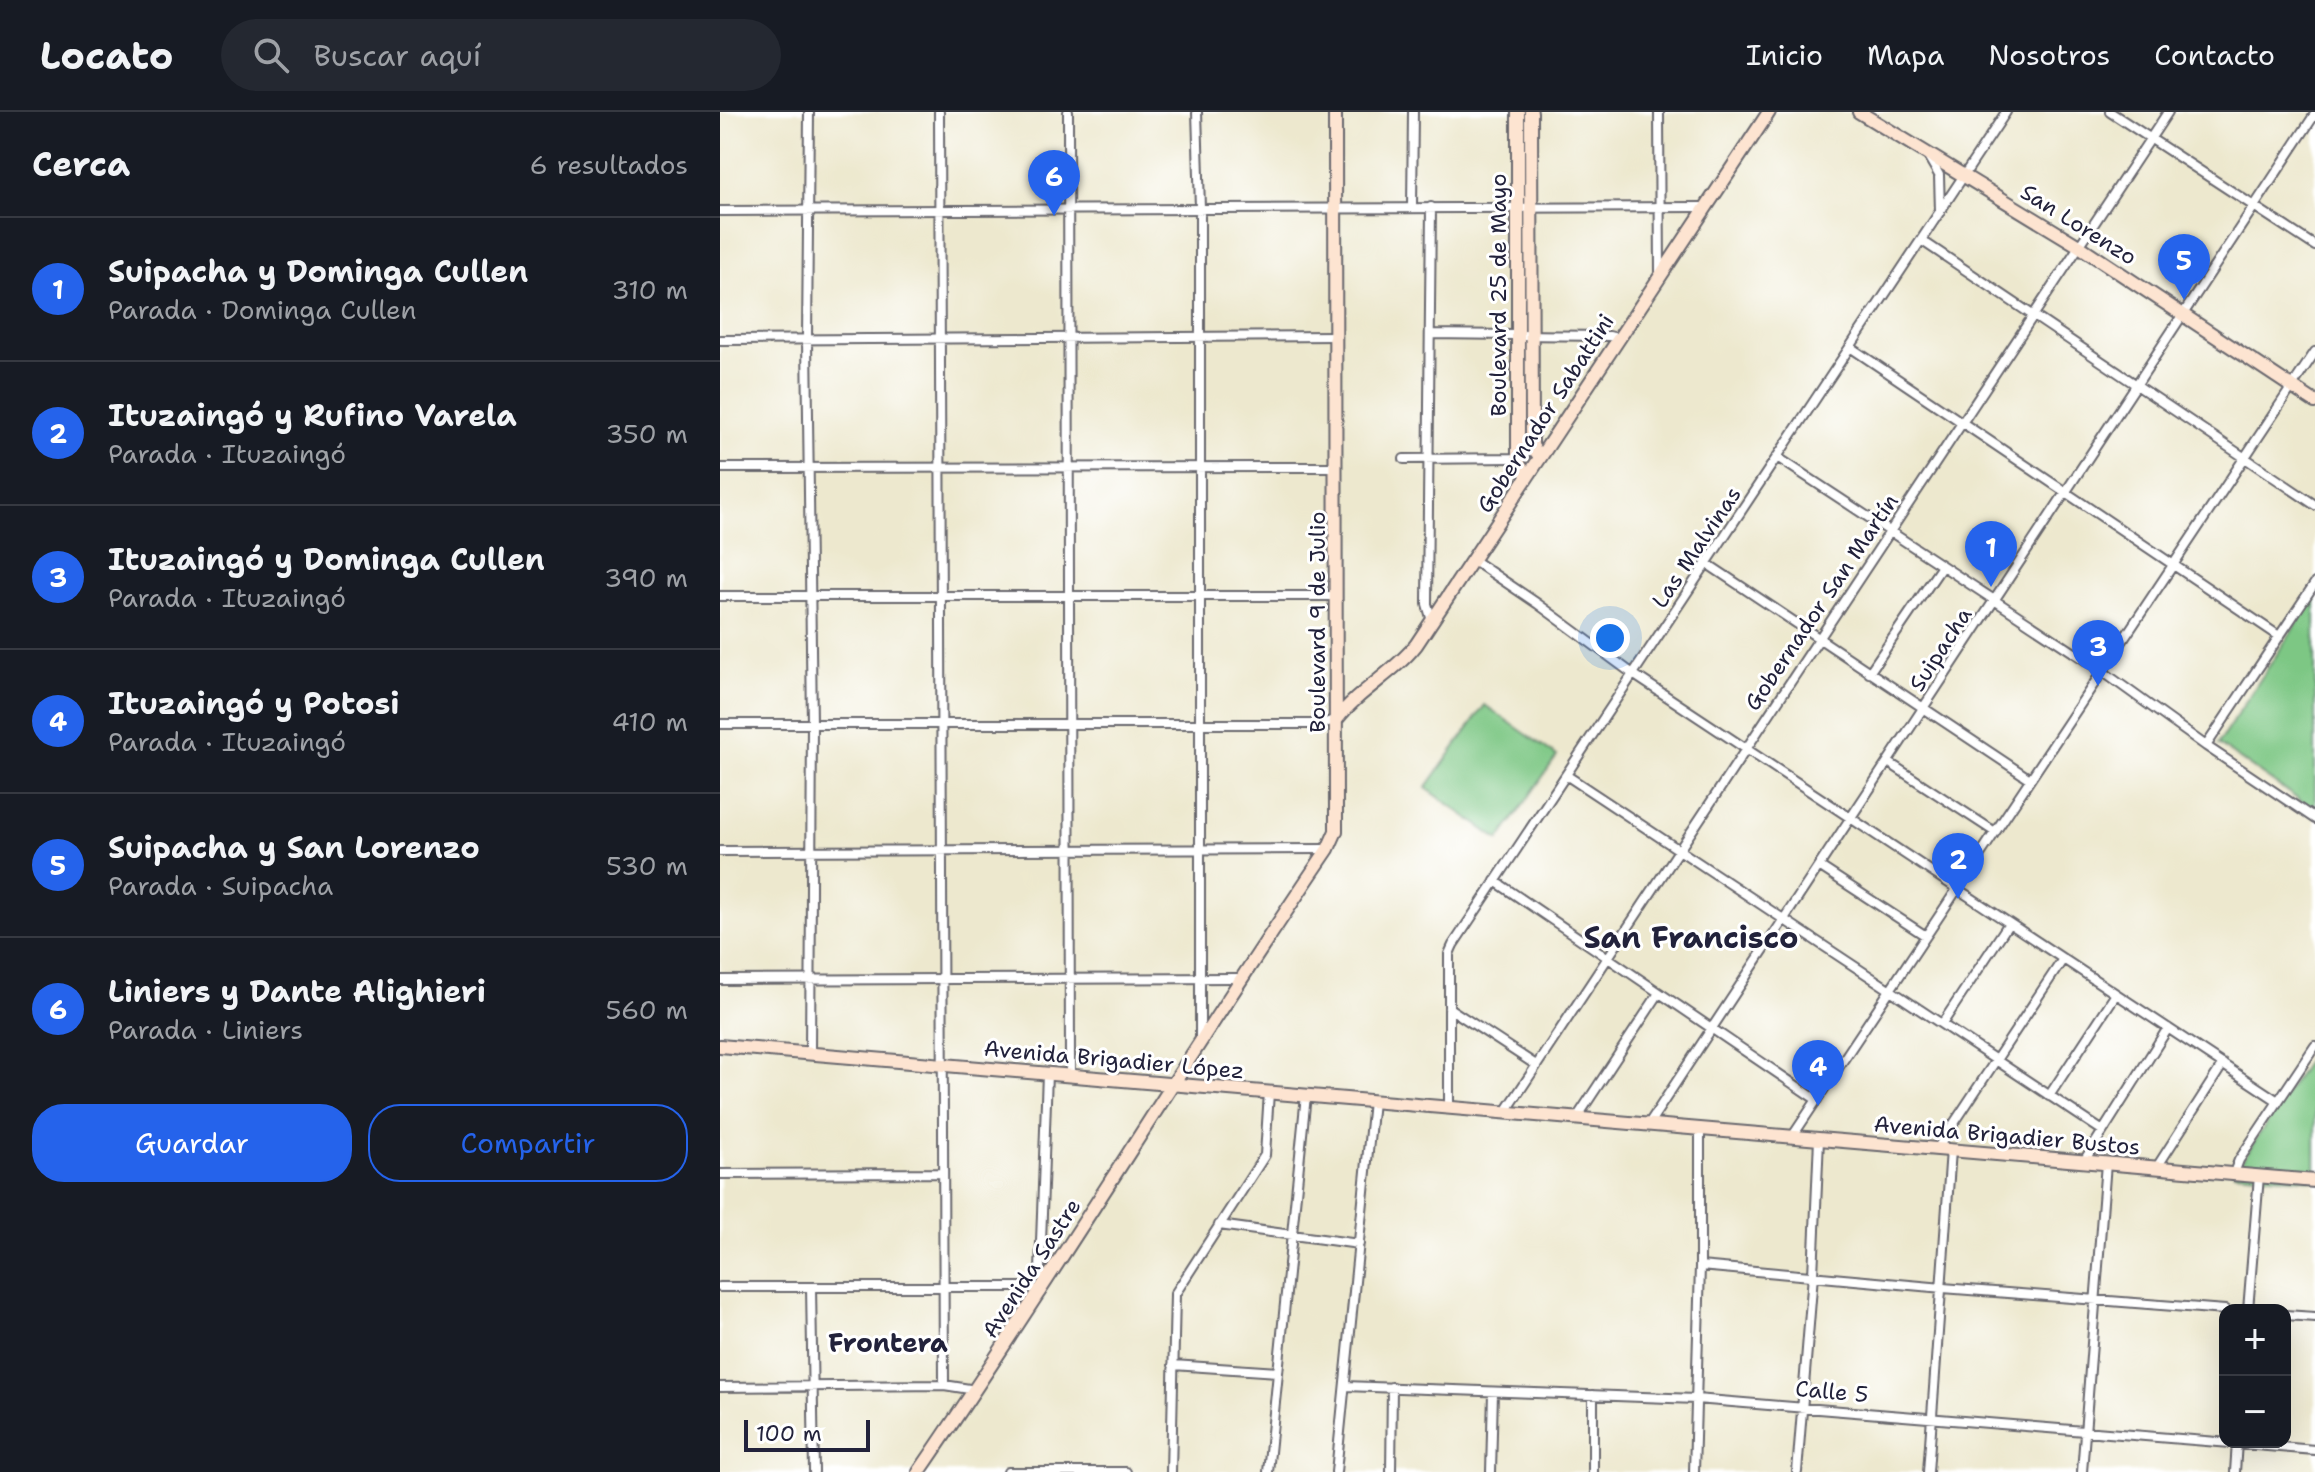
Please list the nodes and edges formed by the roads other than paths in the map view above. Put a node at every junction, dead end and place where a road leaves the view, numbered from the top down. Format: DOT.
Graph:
graph roads {
  1 [pos="809,112"];
  2 [pos="939,112"];
  3 [pos="1068,112"];
  4 [pos="1197,112"];
  5 [pos="1335,112"];
  6 [pos="1413,112"];
  7 [pos="1518,112"];
  8 [pos="1531,112"];
  9 [pos="1659,112"];
  10 [pos="1769,112"];
  11 [pos="1859,112"];
  12 [pos="2006,112"];
  13 [pos="2110,112"];
  14 [pos="2168,112"];
  15 [pos="2315,114"];
  16 [pos="2150,139"];
  17 [pos="1926,153"];
  18 [pos="1964,176"];
  19 [pos="2255,205"];
  20 [pos="1525,206"];
  21 [pos="1660,206"];
  22 [pos="1336,207"];
  23 [pos="1412,207"];
  24 [pos="1431,207"];
  25 [pos="1705,207"];
  26 [pos="1200,208"];
  27 [pos="1069,209"];
  28 [pos="940,210"];
  29 [pos="720,211"];
  30 [pos="808,211"];
  31 [pos="1940,212"];
  32 [pos="1921,240"];
  33 [pos="2079,246"];
  34 [pos="2315,246"];
  35 [pos="1660,274"];
  36 [pos="2183,315"];
  37 [pos="2033,316"];
  38 [pos="1430,334"];
  39 [pos="1526,335"];
  40 [pos="1337,336"];
  41 [pos="1069,338"];
  42 [pos="1198,338"];
  43 [pos="1617,338"];
  44 [pos="940,339"];
  45 [pos="720,340"];
  46 [pos="807,340"];
  47 [pos="1850,347"];
  48 [pos="2315,352"];
  49 [pos="2136,385"];
  50 [pos="2292,386"];
  51 [pos="2315,402"];
  52 [pos="1963,422"];
  53 [pos="1537,453"];
  54 [pos="1777,457"];
  55 [pos="2245,457"];
  56 [pos="1518,458"];
  57 [pos="1404,459"];
  58 [pos="1430,459"];
  59 [pos="940,467"];
  60 [pos="1069,467"];
  61 [pos="1198,467"];
  62 [pos="1337,467"];
  63 [pos="720,468"];
  64 [pos="809,468"];
  65 [pos="1528,475"];
  66 [pos="2066,492"];
  67 [pos="2315,505"];
  68 [pos="1890,532"];
  69 [pos="1473,560"];
  70 [pos="1706,563"];
  71 [pos="2174,564"];
  72 [pos="1942,566"];
  73 [pos="2315,583"];
  74 [pos="811,595"];
  75 [pos="942,595"];
  76 [pos="1069,595"];
  77 [pos="1200,595"];
  78 [pos="720,596"];
  79 [pos="1336,596"];
  80 [pos="1995,600"];
  81 [pos="1432,621"];
  82 [pos="2279,636"];
  83 [pos="1819,639"];
  84 [pos="2102,671"];
  85 [pos="1869,673"];
  86 [pos="1633,674"];
  87 [pos="1923,709"];
  88 [pos="1337,719"];
  89 [pos="720,724"];
  90 [pos="812,724"];
  91 [pos="943,725"];
  92 [pos="1070,725"];
  93 [pos="1201,725"];
  94 [pos="2206,746"];
  95 [pos="1746,749"];
  96 [pos="1888,762"];
  97 [pos="1566,775"];
  98 [pos="2030,779"];
  99 [pos="1850,818"];
  100 [pos="2315,819"];
  101 [pos="1995,832"];
  102 [pos="1199,848"];
  103 [pos="1328,849"];
  104 [pos="810,850"];
  105 [pos="943,850"];
  106 [pos="1070,850"];
  107 [pos="1679,850"];
  108 [pos="720,851"];
  109 [pos="1819,866"];
  110 [pos="1495,881"];
  111 [pos="1957,889"];
  112 [pos="1784,919"];
  113 [pos="2009,923"];
  114 [pos="1926,936"];
  115 [pos="1607,958"];
  116 [pos="2063,959"];
  117 [pos="1199,978"];
  118 [pos="1239,978"];
  119 [pos="809,979"];
  120 [pos="943,979"];
  121 [pos="1070,979"];
  122 [pos="720,980"];
  123 [pos="1890,990"];
  124 [pos="1659,993"];
  125 [pos="2116,994"];
  126 [pos="1449,1008"];
  127 [pos="1942,1024"];
  128 [pos="2168,1028"];
  129 [pos="1711,1029"];
  130 [pos="1200,1039"];
  131 [pos="720,1046"];
  132 [pos="2315,1046"];
  133 [pos="810,1053"];
  134 [pos="1996,1060"];
  135 [pos="942,1064"];
  136 [pos="2223,1064"];
  137 [pos="1536,1065"];
  138 [pos="1047,1073"];
  139 [pos="1070,1075"];
  140 [pos="1173,1084"];
  141 [pos="1269,1092"];
  142 [pos="1306,1095"];
  143 [pos="2049,1096"];
  144 [pos="1817,1100"];
  145 [pos="1373,1101"];
  146 [pos="2278,1101"];
  147 [pos="1449,1108"];
  148 [pos="1505,1113"];
  149 [pos="1576,1119"];
  150 [pos="1648,1125"];
  151 [pos="1700,1129"];
  152 [pos="2103,1131"];
  153 [pos="1792,1137"];
  154 [pos="1819,1139"];
  155 [pos="1937,1149"];
  156 [pos="1951,1150"];
  157 [pos="2084,1161"];
  158 [pos="2106,1163"];
  159 [pos="2157,1167"];
  160 [pos="943,1173"];
  161 [pos="2234,1173"];
  162 [pos="720,1174"];
  163 [pos="2259,1176"];
  164 [pos="2315,1181"];
  165 [pos="1219,1225"];
  166 [pos="1292,1235"];
  167 [pos="1359,1244"];
  168 [pos="1700,1266"];
  169 [pos="1813,1275"];
  170 [pos="944,1286"];
  171 [pos="720,1287"];
  172 [pos="811,1287"];
  173 [pos="1044,1287"];
  174 [pos="1943,1288"];
  175 [pos="2095,1299"];
  176 [pos="2248,1304"];
  177 [pos="2219,1309"];
  178 [pos="2291,1315"];
  179 [pos="2315,1317"];
  180 [pos="1173,1365"];
  181 [pos="1278,1372"];
  182 [pos="944,1385"];
  183 [pos="1345,1386"];
  184 [pos="720,1387"];
  185 [pos="813,1387"];
  186 [pos="1392,1387"];
  187 [pos="976,1390"];
  188 [pos="1493,1392"];
  189 [pos="1593,1395"];
  190 [pos="1696,1399"];
  191 [pos="1802,1406"];
  192 [pos="1932,1419"];
  193 [pos="2085,1431"];
  194 [pos="2219,1442"];
  195 [pos="2237,1448"];
  196 [pos="2291,1448"];
  197 [pos="2315,1450"];
  198 [pos="814,1472"];
  199 [pos="919,1472"];
  200 [pos="1008,1472"];
  201 [pos="1047,1472"];
  202 [pos="1126,1472"];
  203 [pos="1171,1472"];
  204 [pos="1268,1472"];
  205 [pos="1336,1472"];
  206 [pos="1391,1472"];
  207 [pos="1491,1472"];
  208 [pos="1593,1472"];
  209 [pos="1694,1472"];
  210 [pos="1797,1472"];
  211 [pos="1928,1472"];
  212 [pos="2082,1472"];
  213 [pos="2235,1472"];
  1 -- 30 [label="street"];
  2 -- 28 [label="street"];
  3 -- 27 [label="street"];
  4 -- 26 [label="street"];
  5 -- 22 [label="main road, Boulevard 9 de Julio"];
  6 -- 23 [label="street"];
  7 -- 20 [label="main road, Boulevard 25 de Mayo"];
  8 -- 20 [label="main road, Boulevard 25 de Mayo"];
  9 -- 21 [label="street"];
  10 -- 25 [label="main road, Gobernador Sabattini"];
  11 -- 17 [label="main road, San Lorenzo"];
  12 -- 18 [label="street, Las Malvinas"];
  13 -- 16 [label="street"];
  14 -- 16 [label="street, Gobernador San Martín"];
  15 -- 19 [label="street, Suipacha"];
  16 -- 19 [label="street"];
  16 -- 33 [label="street, Gobernador San Martín"];
  17 -- 18 [label="main road, San Lorenzo"];
  17 -- 31 [label="street"];
  18 -- 31 [label="street, Las Malvinas"];
  18 -- 33 [label="main road, San Lorenzo"];
  19 -- 34 [label="street"];
  19 -- 36 [label="street, Suipacha"];
  20 -- 21 [label="street"];
  20 -- 24 [label="street"];
  20 -- 39 [label="main road, Boulevard 25 de Mayo"];
  21 -- 25 [label="street"];
  21 -- 35 [label="street"];
  22 -- 23 [label="street"];
  22 -- 26 [label="street"];
  22 -- 40 [label="main road, Boulevard 9 de Julio"];
  23 -- 24 [label="street"];
  24 -- 38 [label="street"];
  25 -- 35 [label="main road, Gobernador Sabattini"];
  26 -- 27 [label="street"];
  26 -- 42 [label="street"];
  27 -- 28 [label="street"];
  27 -- 41 [label="street"];
  28 -- 30 [label="street"];
  28 -- 44 [label="street"];
  29 -- 30 [label="street"];
  30 -- 46 [label="street"];
  31 -- 32 [label="street, Las Malvinas"];
  32 -- 37 [label="street"];
  32 -- 47 [label="street, Las Malvinas"];
  33 -- 36 [label="main road, San Lorenzo"];
  33 -- 37 [label="street, Gobernador San Martín"];
  35 -- 43 [label="main road, Gobernador Sabattini"];
  36 -- 49 [label="street, Suipacha"];
  36 -- 50 [label="main road, San Lorenzo"];
  37 -- 49 [label="street"];
  37 -- 52 [label="street, Gobernador San Martín"];
  38 -- 39 [label="street"];
  38 -- 58 [label="street"];
  39 -- 43 [label="street"];
  39 -- 53 [label="main road, Boulevard 25 de Mayo"];
  39 -- 56 [label="main road, Boulevard 25 de Mayo"];
  40 -- 42 [label="street"];
  40 -- 62 [label="main road, Boulevard 9 de Julio"];
  41 -- 42 [label="street"];
  41 -- 44 [label="street"];
  41 -- 60 [label="street"];
  42 -- 61 [label="street"];
  43 -- 53 [label="main road, Gobernador Sabattini"];
  44 -- 46 [label="street"];
  44 -- 59 [label="street"];
  45 -- 46 [label="street"];
  46 -- 64 [label="street"];
  47 -- 52 [label="street"];
  47 -- 54 [label="street, Las Malvinas"];
  48 -- 50 [label="street"];
  49 -- 55 [label="street"];
  49 -- 66 [label="street, Suipacha"];
  50 -- 51 [label="main road, San Lorenzo"];
  50 -- 55 [label="street"];
  52 -- 66 [label="street"];
  52 -- 68 [label="street, Gobernador San Martín"];
  53 -- 56 [label="street"];
  53 -- 65 [label="main road, Gobernador Sabattini"];
  54 -- 68 [label="street"];
  54 -- 70 [label="street, Las Malvinas"];
  55 -- 67 [label="street"];
  55 -- 71 [label="street"];
  56 -- 58 [label="street"];
  56 -- 65 [label="main road"];
  57 -- 58 [label="street"];
  58 -- 81 [label="street"];
  59 -- 60 [label="street"];
  59 -- 64 [label="street"];
  59 -- 75 [label="street"];
  60 -- 61 [label="street"];
  60 -- 76 [label="street"];
  61 -- 62 [label="street"];
  61 -- 77 [label="street"];
  62 -- 79 [label="main road, Boulevard 9 de Julio"];
  63 -- 64 [label="street"];
  64 -- 74 [label="street"];
  65 -- 69 [label="main road, Gobernador Sabattini"];
  66 -- 71 [label="street"];
  66 -- 80 [label="street, Suipacha"];
  68 -- 72 [label="street"];
  68 -- 83 [label="street, Gobernador San Martín"];
  69 -- 81 [label="main road, Gobernador Sabattini"];
  69 -- 86 [label="street"];
  70 -- 83 [label="street"];
  70 -- 86 [label="street, Las Malvinas"];
  71 -- 82 [label="street"];
  71 -- 84 [label="street"];
  72 -- 80 [label="street"];
  72 -- 85 [label="street"];
  73 -- 82 [label="street"];
  74 -- 75 [label="street"];
  74 -- 78 [label="street"];
  74 -- 90 [label="street"];
  75 -- 76 [label="street"];
  75 -- 91 [label="street"];
  76 -- 77 [label="street"];
  76 -- 92 [label="street"];
  77 -- 79 [label="street"];
  77 -- 93 [label="street"];
  79 -- 88 [label="main road, Boulevard 9 de Julio"];
  80 -- 84 [label="street"];
  80 -- 87 [label="street, Suipacha"];
  81 -- 88 [label="main road, Gobernador Sabattini"];
  82 -- 94 [label="street"];
  83 -- 85 [label="street"];
  83 -- 95 [label="street, Gobernador San Martín"];
  84 -- 94 [label="street"];
  84 -- 98 [label="street"];
  85 -- 87 [label="street"];
  86 -- 95 [label="street"];
  86 -- 97 [label="street, Las Malvinas"];
  87 -- 96 [label="street, Suipacha"];
  87 -- 98 [label="street"];
  88 -- 93 [label="street"];
  88 -- 103 [label="main road, Boulevard 9 de Julio"];
  89 -- 90 [label="street"];
  90 -- 91 [label="street"];
  90 -- 104 [label="street"];
  91 -- 92 [label="street"];
  91 -- 105 [label="street"];
  92 -- 93 [label="street"];
  92 -- 106 [label="street"];
  93 -- 102 [label="street"];
  94 -- 100 [label="street"];
  95 -- 99 [label="street"];
  95 -- 107 [label="street, Gobernador San Martín"];
  96 -- 99 [label="street, Suipacha"];
  96 -- 101 [label="street"];
  97 -- 107 [label="street"];
  97 -- 110 [label="street, Las Malvinas"];
  98 -- 101 [label="street"];
  99 -- 109 [label="street, Suipacha"];
  99 -- 111 [label="street"];
  101 -- 111 [label="street"];
  102 -- 103 [label="street"];
  102 -- 106 [label="street"];
  102 -- 117 [label="street"];
  103 -- 118 [label="main road, Boulevard 9 de Julio"];
  104 -- 105 [label="street"];
  104 -- 108 [label="street"];
  104 -- 119 [label="street"];
  105 -- 106 [label="street"];
  105 -- 120 [label="street"];
  106 -- 121 [label="street"];
  107 -- 112 [label="street"];
  107 -- 115 [label="street, Gobernador San Martín"];
  109 -- 112 [label="street, Suipacha"];
  109 -- 114 [label="street"];
  110 -- 115 [label="street"];
  110 -- 126 [label="street, Las Malvinas"];
  111 -- 113 [label="street"];
  111 -- 114 [label="street"];
  112 -- 123 [label="street"];
  112 -- 129 [label="street, Suipacha"];
  113 -- 116 [label="street"];
  113 -- 127 [label="street"];
  114 -- 123 [label="street"];
  115 -- 124 [label="street"];
  115 -- 137 [label="street, Gobernador San Martín"];
  116 -- 125 [label="street"];
  116 -- 134 [label="street"];
  117 -- 118 [label="street"];
  117 -- 121 [label="street"];
  117 -- 130 [label="street"];
  118 -- 130 [label="main road, Boulevard 9 de Julio"];
  119 -- 120 [label="street"];
  119 -- 122 [label="street"];
  119 -- 133 [label="street"];
  120 -- 121 [label="street"];
  120 -- 135 [label="street"];
  121 -- 139 [label="street"];
  123 -- 127 [label="street"];
  123 -- 144 [label="street"];
  124 -- 129 [label="street"];
  124 -- 149 [label="street"];
  125 -- 128 [label="street"];
  125 -- 143 [label="street"];
  126 -- 137 [label="street"];
  126 -- 147 [label="street, Las Malvinas"];
  127 -- 134 [label="street"];
  128 -- 136 [label="street"];
  128 -- 152 [label="street"];
  129 -- 144 [label="street"];
  129 -- 150 [label="street, Suipacha"];
  130 -- 140 [label="main road, Boulevard 9 de Julio"];
  131 -- 133 [label="main road, Avenida Brigadier López"];
  132 -- 146 [label="street"];
  133 -- 135 [label="main road, Avenida Brigadier López"];
  134 -- 143 [label="street"];
  134 -- 155 [label="street"];
  135 -- 138 [label="main road, Avenida Brigadier López"];
  135 -- 160 [label="street"];
  136 -- 146 [label="street"];
  136 -- 159 [label="street"];
  137 -- 148 [label="street, Gobernador San Martín"];
  138 -- 139 [label="main road, Avenida Brigadier López"];
  138 -- 173 [label="street"];
  139 -- 140 [label="main road, Avenida Brigadier López"];
  140 -- 141 [label="main road, Avenida Brigadier López"];
  140 -- 173 [label="main road, Avenida Sastre"];
  141 -- 142 [label="main road, Avenida Brigadier López"];
  141 -- 165 [label="street"];
  142 -- 145 [label="main road, Avenida Brigadier López"];
  142 -- 166 [label="street"];
  143 -- 152 [label="street"];
  144 -- 153 [label="street"];
  145 -- 147 [label="main road, Avenida Brigadier López"];
  145 -- 167 [label="street"];
  146 -- 161 [label="street"];
  147 -- 148 [label="main road, Avenida Brigadier López"];
  148 -- 149 [label="main road, Avenida Brigadier Bustos"];
  149 -- 150 [label="main road, Avenida Brigadier Bustos"];
  150 -- 151 [label="main road, Avenida Brigadier Bustos"];
  151 -- 153 [label="main road, Avenida Brigadier Bustos"];
  151 -- 168 [label="street"];
  152 -- 157 [label="street"];
  153 -- 154 [label="main road, Avenida Brigadier Bustos"];
  154 -- 155 [label="main road, Avenida Brigadier Bustos"];
  154 -- 169 [label="street"];
  155 -- 156 [label="main road, Avenida Brigadier Bustos"];
  156 -- 157 [label="main road, Avenida Brigadier Bustos"];
  156 -- 174 [label="street"];
  157 -- 158 [label="main road, Avenida Brigadier Bustos"];
  158 -- 159 [label="main road, Avenida Brigadier Bustos"];
  158 -- 175 [label="street"];
  159 -- 161 [label="main road, Avenida Brigadier Bustos"];
  160 -- 162 [label="street"];
  160 -- 170 [label="street"];
  161 -- 163 [label="main road, Avenida Brigadier Bustos"];
  163 -- 164 [label="main road, Avenida Brigadier Bustos"];
  163 -- 176 [label="street"];
  165 -- 166 [label="street"];
  165 -- 180 [label="street"];
  166 -- 167 [label="street"];
  166 -- 181 [label="street"];
  167 -- 183 [label="street"];
  168 -- 169 [label="street"];
  168 -- 190 [label="street"];
  169 -- 174 [label="street"];
  169 -- 191 [label="street"];
  170 -- 172 [label="street"];
  170 -- 173 [label="street"];
  170 -- 182 [label="street"];
  171 -- 172 [label="street"];
  172 -- 185 [label="street"];
  173 -- 187 [label="main road, Avenida Sastre"];
  174 -- 175 [label="street"];
  174 -- 192 [label="street"];
  175 -- 177 [label="street"];
  175 -- 193 [label="street"];
  178 -- 179 [label="street"];
  180 -- 181 [label="street"];
  180 -- 203 [label="street"];
  181 -- 204 [label="street"];
  182 -- 185 [label="street"];
  182 -- 187 [label="street"];
  183 -- 186 [label="street, Calle 5"];
  183 -- 205 [label="street"];
  184 -- 185 [label="street"];
  185 -- 198 [label="street"];
  186 -- 188 [label="street, Calle 5"];
  186 -- 206 [label="street"];
  187 -- 199 [label="main road, Avenida Sastre"];
  188 -- 189 [label="street, Calle 5"];
  188 -- 207 [label="street"];
  189 -- 190 [label="street, Calle 5"];
  189 -- 208 [label="street"];
  190 -- 191 [label="street, Calle 5"];
  190 -- 209 [label="street"];
  191 -- 192 [label="street, Calle 5"];
  191 -- 210 [label="street"];
  192 -- 193 [label="street, Calle 5"];
  192 -- 211 [label="street"];
  193 -- 194 [label="street, Calle 5"];
  193 -- 212 [label="street"];
  195 -- 213 [label="street"];
  196 -- 197 [label="street, Calle 5"];
  200 -- 201 [label="street"];
  201 -- 202 [label="street"];
}
